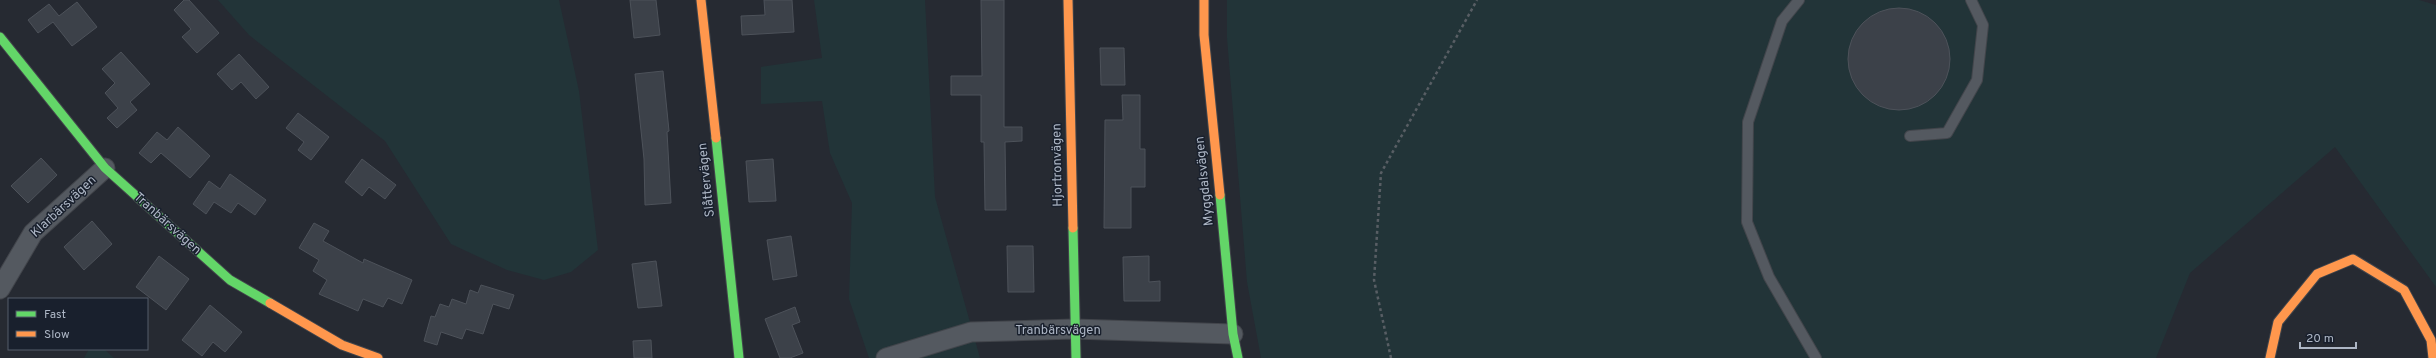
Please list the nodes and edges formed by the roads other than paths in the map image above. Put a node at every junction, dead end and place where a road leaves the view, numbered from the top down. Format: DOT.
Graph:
graph roads {
  1 [pos="701,0"];
  2 [pos="1068,0"];
  3 [pos="1204,0"];
  4 [pos="1799,0"];
  5 [pos="1971,0"];
  6 [pos="0,37"];
  7 [pos="1910,136"];
  8 [pos="106,168"];
  9 [pos="0,289"];
  10 [pos="1074,329"];
  11 [pos="1233,334"];
  12 [pos="338,351"];
  13 [pos="378,358"];
  14 [pos="739,358"];
  15 [pos="886,358"];
  16 [pos="1076,358"];
  17 [pos="1238,358"];
  18 [pos="1816,358"];
  19 [pos="2270,358"];
  20 [pos="2433,358"];
  1 -- 14 [label="street, Slåttervägen"];
  2 -- 10 [label="street, Hjortronvägen"];
  3 -- 11 [label="street, Myggdalsvägen"];
  4 -- 18 [label="lane"];
  5 -- 7 [label="lane"];
  6 -- 8 [label="street, Tranbärsvägen"];
  8 -- 9 [label="street, Klarbärsvägen"];
  8 -- 12 [label="street, Tranbärsvägen"];
  10 -- 11 [label="street, Tranbärsvägen"];
  10 -- 15 [label="street, Tranbärsvägen"];
  10 -- 16 [label="street"];
  11 -- 17 [label="street, Myggdalsvägen"];
  12 -- 13 [label="street, Tranbärsvägen"];
  19 -- 20 [label="street"];
}
